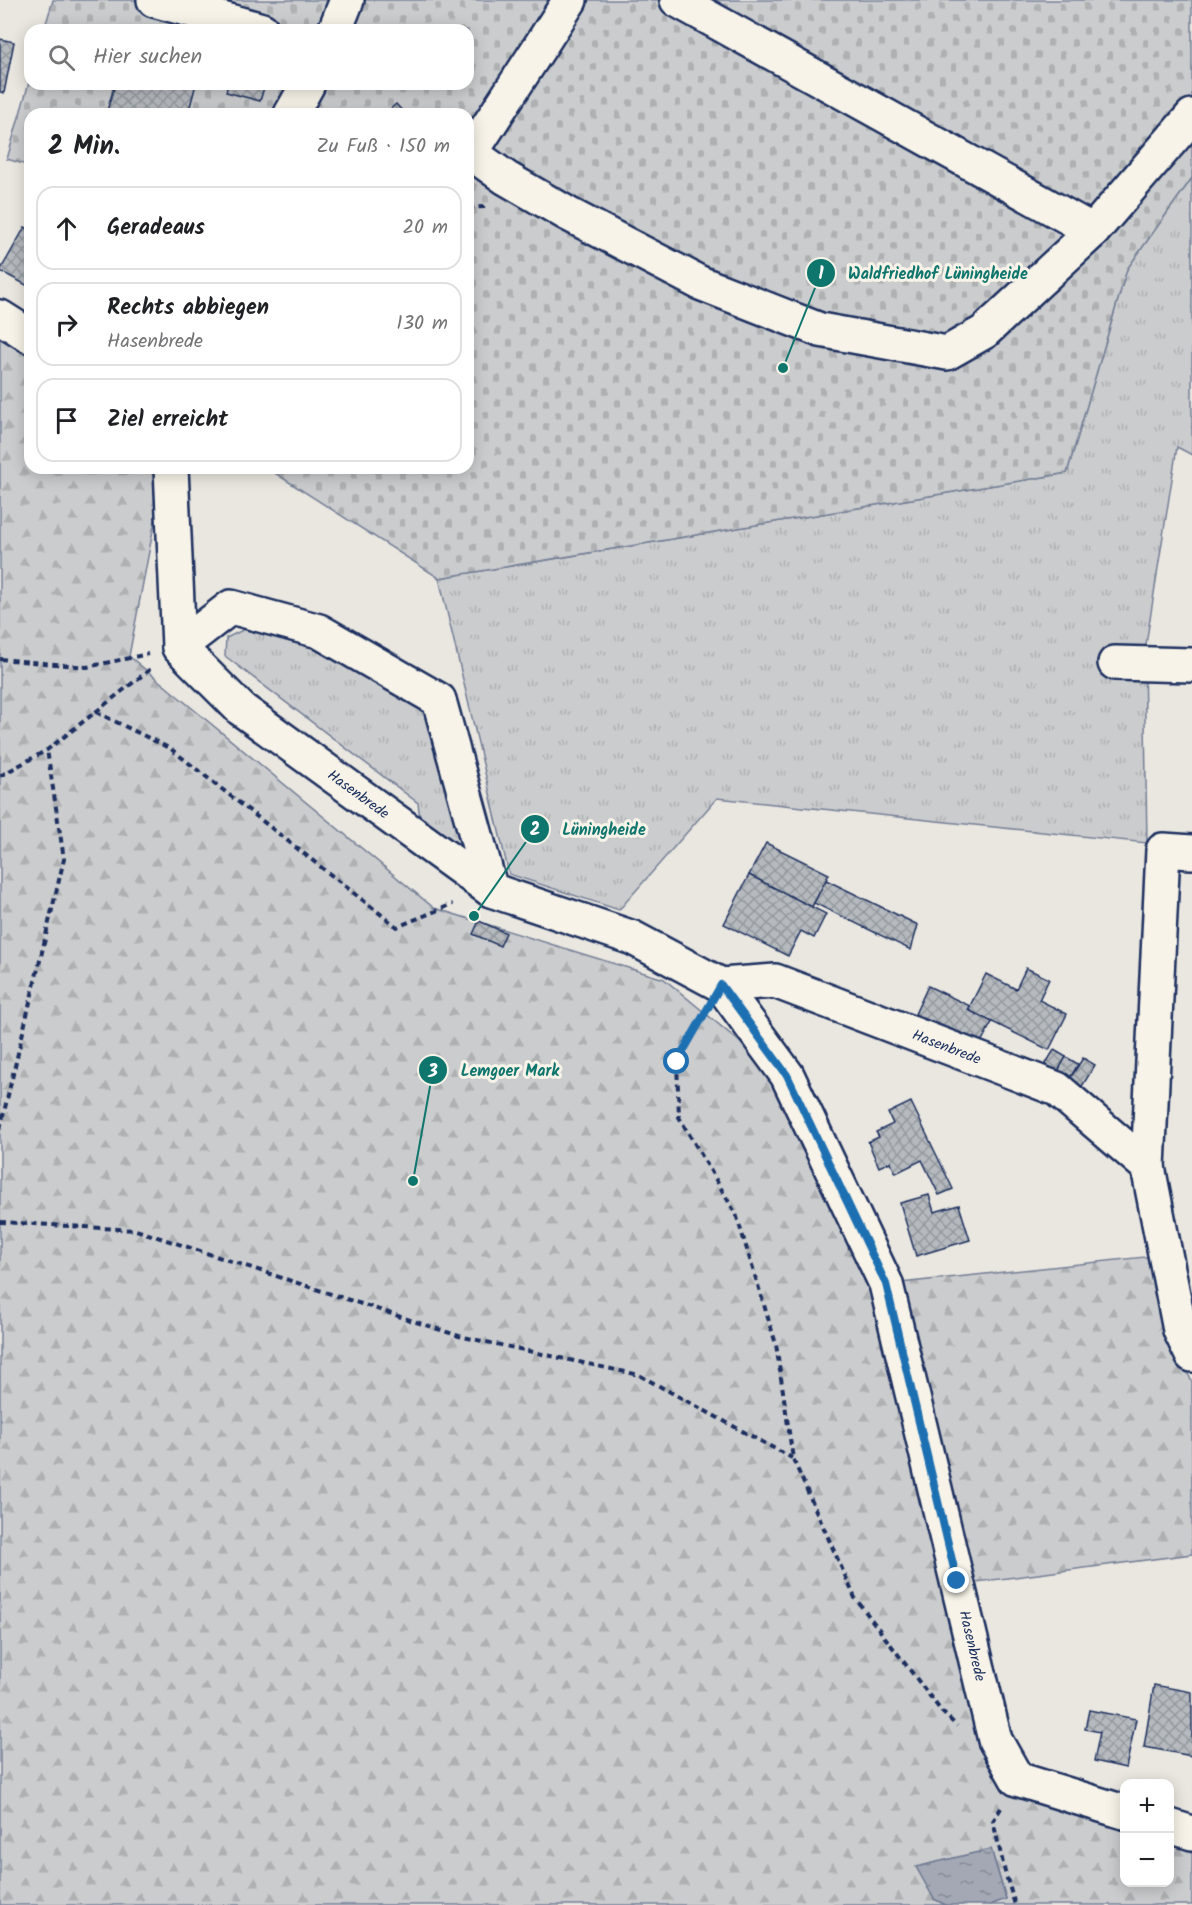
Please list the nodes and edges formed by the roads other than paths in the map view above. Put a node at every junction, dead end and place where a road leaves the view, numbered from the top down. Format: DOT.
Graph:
graph roads {
  1 [pos="154,0"];
  2 [pos="347,0"];
  3 [pos="570,0"];
  4 [pos="677,0"];
  5 [pos="240,24"];
  6 [pos="337,24"];
  7 [pos="305,90"];
  8 [pos="294,108"];
  9 [pos="1192,116"];
  10 [pos="474,148"];
  11 [pos="474,155"];
  12 [pos="1093,231"];
  13 [pos="0,316"];
  14 [pos="24,332"];
  15 [pos="171,474"];
  16 [pos="179,647"];
  17 [pos="1115,663"];
  18 [pos="1192,665"];
  19 [pos="1192,852"];
  20 [pos="490,890"];
  21 [pos="721,985"];
  22 [pos="1148,1167"];
  23 [pos="1178,1248"];
  24 [pos="1192,1355"];
  25 [pos="1120,1810"];
  26 [pos="1174,1827"];
  27 [pos="1192,1833"];
  1 -- 5 [label="street"];
  2 -- 6 [label="street"];
  3 -- 10 [label="street"];
  4 -- 12 [label="street"];
  7 -- 8 [label="street"];
  9 -- 12 [label="street"];
  11 -- 12 [label="street"];
  13 -- 14 [label="street"];
  15 -- 16 [label="street"];
  16 -- 20 [label="street, Hasenbrede"];
  16 -- 20 [label="street"];
  17 -- 18 [label="street"];
  19 -- 22 [label="street"];
  20 -- 21 [label="street, Hasenbrede"];
  21 -- 22 [label="street, Hasenbrede"];
  21 -- 25 [label="street, Hasenbrede"];
  22 -- 23 [label="street"];
  23 -- 24 [label="street"];
  26 -- 27 [label="street"];
}
